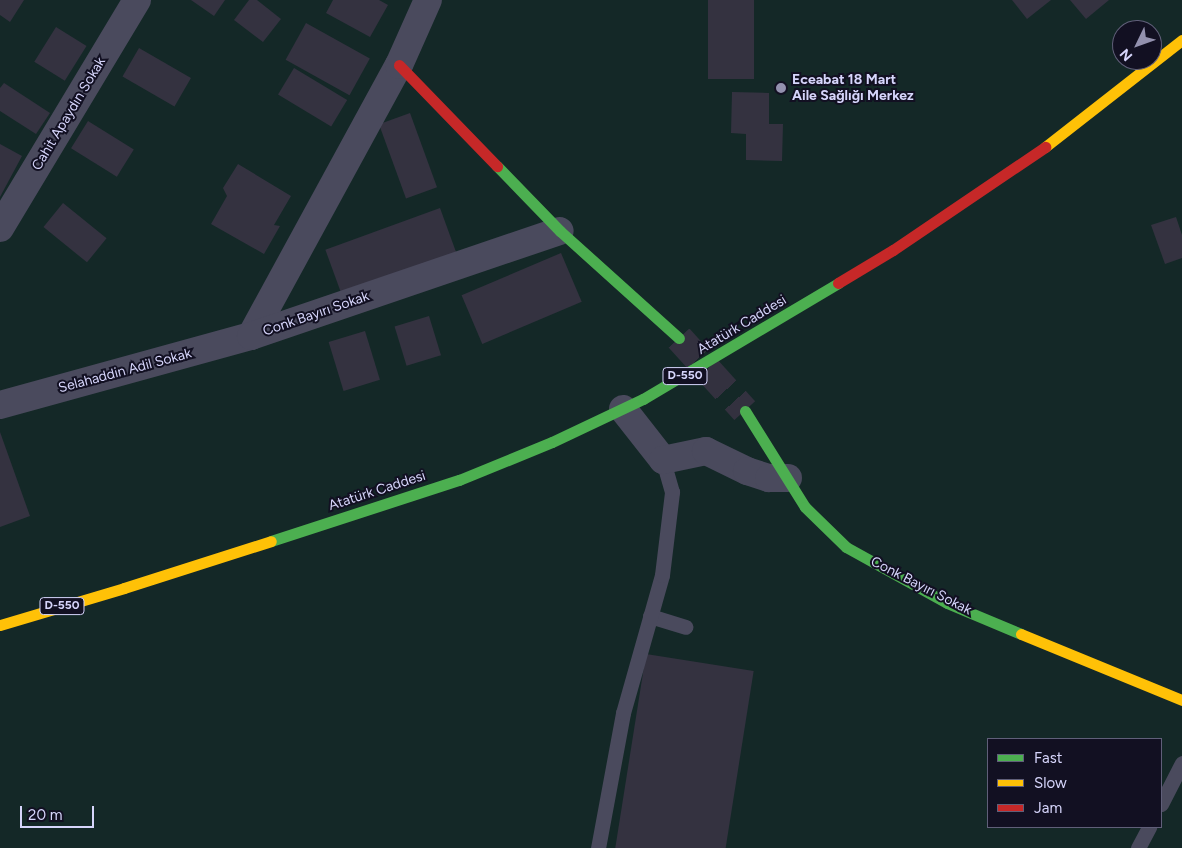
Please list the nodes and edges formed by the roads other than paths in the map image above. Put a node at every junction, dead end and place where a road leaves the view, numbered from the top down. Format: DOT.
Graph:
graph roads {
  1 [pos="137,0"];
  2 [pos="423,2"];
  3 [pos="1182,40"];
  4 [pos="399,65"];
  5 [pos="0,228"];
  6 [pos="560,231"];
  7 [pos="251,336"];
  8 [pos="679,338"];
  9 [pos="0,405"];
  10 [pos="623,409"];
  11 [pos="745,411"];
  12 [pos="663,460"];
  13 [pos="788,478"];
  14 [pos="124,588"];
  15 [pos="650,616"];
  16 [pos="0,618"];
  17 [pos="0,625"];
  18 [pos="685,627"];
  19 [pos="1182,700"];
  20 [pos="1182,763"];
  21 [pos="1162,802"];
  22 [pos="1148,828"];
  23 [pos="598,848"];
  24 [pos="1138,848"];
  1 -- 5 [label="street, Cahit Apaydın Sokak"];
  2 -- 4 [label="street, Conk Bayırı Sokak"];
  3 -- 10 [label="main road, Atatürk Caddesi / D-550"];
  4 -- 6 [label="main road"];
  4 -- 7 [label="street, Conk Bayırı Sokak"];
  6 -- 7 [label="street, Conk Bayırı Sokak"];
  6 -- 8 [label="main road"];
  7 -- 9 [label="street, Selahaddin Adil Sokak"];
  10 -- 12 [label="street"];
  10 -- 14 [label="main road, Atatürk Caddesi / D-550"];
  11 -- 13 [label="main road, Conk Bayırı Sokak"];
  12 -- 13 [label="street"];
  12 -- 15 [label="lane"];
  13 -- 19 [label="main road, Conk Bayırı Sokak"];
  14 -- 16 [label="main road, D-550"];
  14 -- 17 [label="main road, D-550"];
  15 -- 18 [label="lane"];
  15 -- 23 [label="lane"];
  20 -- 21 [label="lane"];
  22 -- 24 [label="lane"];
}
